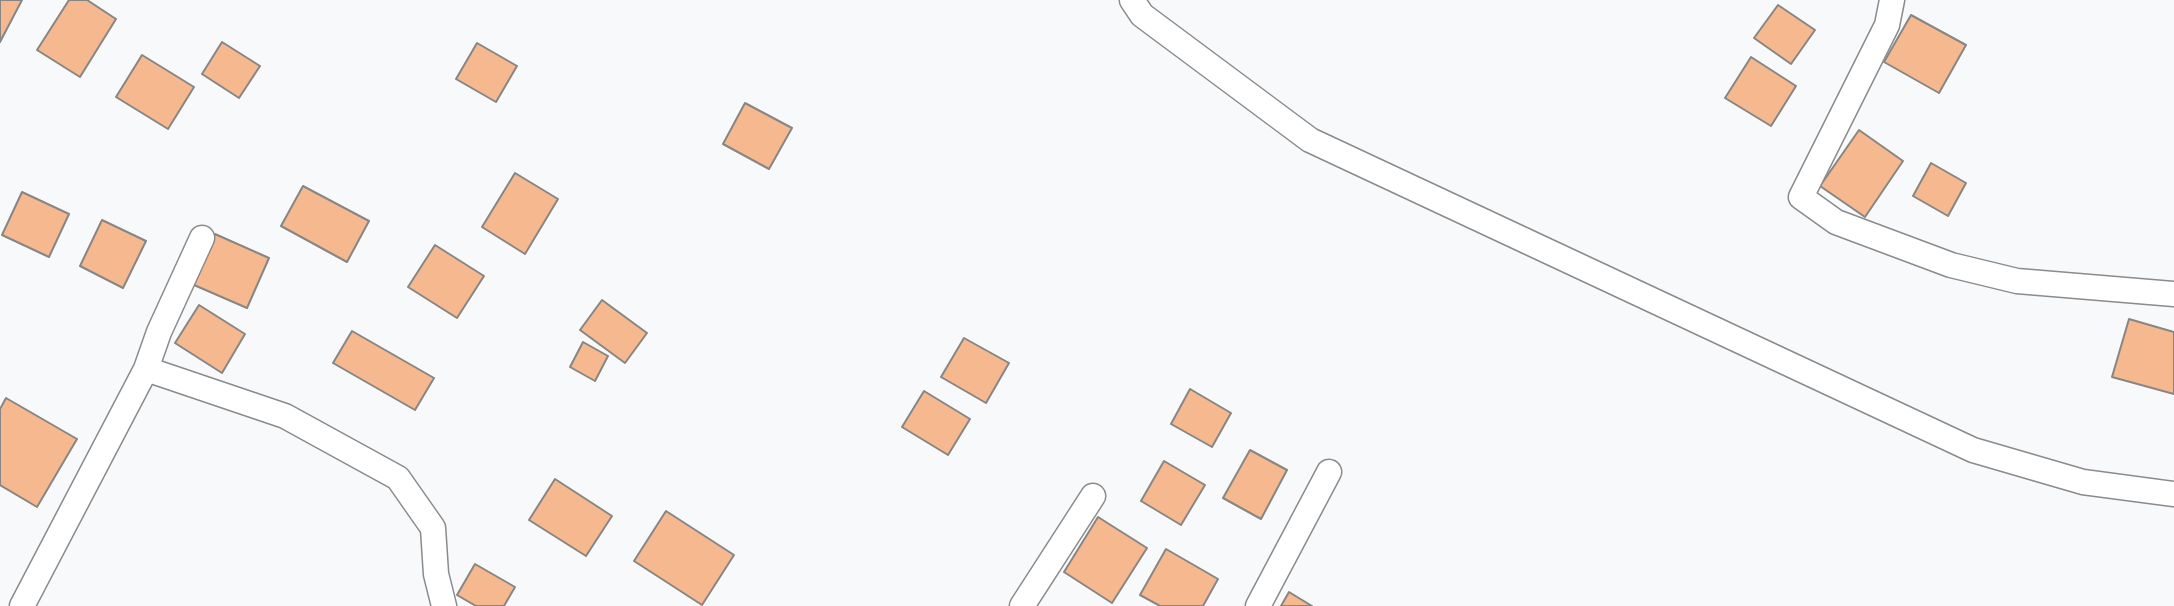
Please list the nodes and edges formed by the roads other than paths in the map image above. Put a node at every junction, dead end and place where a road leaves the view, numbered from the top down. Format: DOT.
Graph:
graph roads {
  1 [pos="1132,0"];
  2 [pos="1892,0"];
  3 [pos="202,238"];
  4 [pos="2174,294"];
  5 [pos="146,369"];
  6 [pos="1329,472"];
  7 [pos="2174,494"];
  8 [pos="1093,496"];
  9 [pos="22,606"];
  10 [pos="444,606"];
  11 [pos="1022,606"];
  12 [pos="1258,606"];
  1 -- 7 [label="street"];
  2 -- 4 [label="street"];
  3 -- 5 [label="street"];
  5 -- 9 [label="street"];
  5 -- 10 [label="street"];
  6 -- 12 [label="street"];
  8 -- 11 [label="street"];
}
